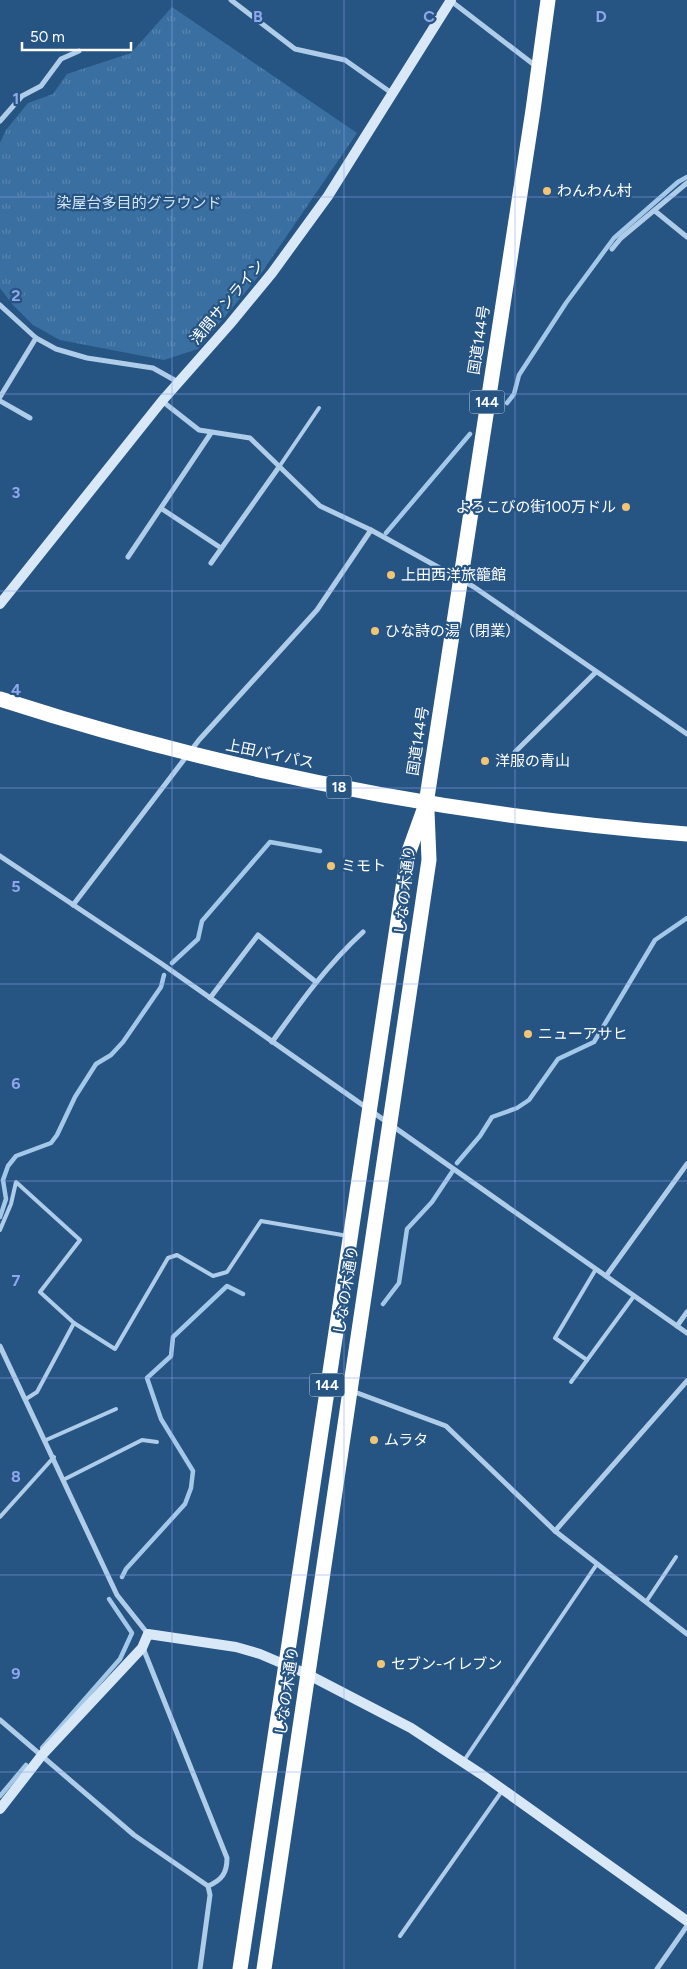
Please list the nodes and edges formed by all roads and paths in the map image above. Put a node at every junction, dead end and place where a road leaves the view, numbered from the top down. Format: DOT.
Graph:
graph roads {
  1 [pos="232,0"];
  2 [pos="451,0"];
  3 [pos="548,0"];
  4 [pos="79,50"];
  5 [pos="537,67"];
  6 [pos="393,95"];
  7 [pos="0,121"];
  8 [pos="687,183"];
  9 [pos="655,211"];
  10 [pos="687,237"];
  11 [pos="612,249"];
  12 [pos="0,304"];
  13 [pos="36,338"];
  14 [pos="178,382"];
  15 [pos="0,399"];
  16 [pos="162,401"];
  17 [pos="319,408"];
  18 [pos="30,418"];
  19 [pos="210,432"];
  20 [pos="279,467"];
  21 [pos="162,509"];
  22 [pos="371,530"];
  23 [pos="221,548"];
  24 [pos="128,556"];
  25 [pos="211,564"];
  26 [pos="461,580"];
  27 [pos="0,604"];
  28 [pos="596,672"];
  29 [pos="0,699"];
  30 [pos="687,734"];
  31 [pos="515,752"];
  32 [pos="190,753"];
  33 [pos="426,804"];
  34 [pos="687,834"];
  35 [pos="0,856"];
  36 [pos="73,904"];
  37 [pos="362,932"];
  38 [pos="316,982"];
  39 [pos="210,998"];
  40 [pos="272,1042"];
  41 [pos="369,1111"];
  42 [pos="389,1125"];
  43 [pos="687,1164"];
  44 [pos="0,1230"];
  45 [pos="350,1236"];
  46 [pos="596,1269"];
  47 [pos="606,1276"];
  48 [pos="634,1296"];
  49 [pos="687,1312"];
  50 [pos="74,1323"];
  51 [pos="678,1326"];
  52 [pos="687,1333"];
  53 [pos="0,1346"];
  54 [pos="587,1360"];
  55 [pos="687,1381"];
  56 [pos="571,1382"];
  57 [pos="349,1390"];
  58 [pos="26,1399"];
  59 [pos="116,1409"];
  60 [pos="46,1440"];
  61 [pos="157,1442"];
  62 [pos="54,1457"];
  63 [pos="63,1480"];
  64 [pos="0,1516"];
  65 [pos="555,1531"];
  66 [pos="676,1557"];
  67 [pos="597,1564"];
  68 [pos="646,1602"];
  69 [pos="148,1634"];
  70 [pos="687,1634"];
  71 [pos="142,1648"];
  72 [pos="285,1664"];
  73 [pos="307,1674"];
  74 [pos="0,1720"];
  75 [pos="42,1755"];
  76 [pos="463,1762"];
  77 [pos="503,1789"];
  78 [pos="0,1809"];
  79 [pos="208,1886"];
  80 [pos="687,1921"];
  81 [pos="687,1926"];
  82 [pos="400,1936"];
  83 [pos="200,1969"];
  84 [pos="240,1969"];
  85 [pos="264,1969"];
  86 [pos="657,1969"];
  1 -- 6 [label="street"];
  2 -- 5 [label="street"];
  2 -- 6 [label="street, 浅間サンライン"];
  3 -- 5 [label="highway, 国道144号 / 144"];
  4 -- 7 [label="street"];
  5 -- 26 [label="highway, 国道144号 / 144"];
  6 -- 14 [label="street, 浅間サンライン"];
  8 -- 9 [label="street"];
  9 -- 10 [label="street"];
  9 -- 11 [label="street"];
  12 -- 13 [label="street"];
  13 -- 14 [label="street"];
  13 -- 15 [label="street"];
  14 -- 16 [label="street, 浅間サンライン"];
  15 -- 18 [label="street"];
  16 -- 19 [label="street"];
  16 -- 27 [label="street, 浅間サンライン"];
  17 -- 20 [label="lane"];
  19 -- 20 [label="street"];
  19 -- 21 [label="street"];
  20 -- 22 [label="street"];
  20 -- 23 [label="street"];
  21 -- 23 [label="street"];
  21 -- 24 [label="street"];
  22 -- 26 [label="street"];
  22 -- 32 [label="street"];
  23 -- 25 [label="street"];
  26 -- 28 [label="street"];
  26 -- 33 [label="highway, 国道144号 / 144"];
  28 -- 30 [label="street"];
  28 -- 31 [label="street"];
  29 -- 32 [label="highway, 上田バイパス / 18"];
  32 -- 33 [label="highway, 上田バイパス / 18"];
  32 -- 36 [label="street"];
  33 -- 34 [label="highway, 上田バイパス / 18"];
  33 -- 41 [label="highway, しなの木通り / 144"];
  33 -- 42 [label="highway, しなの木通り / 144"];
  35 -- 36 [label="street"];
  36 -- 39 [label="street"];
  37 -- 38 [label="street"];
  38 -- 39 [label="street"];
  38 -- 40 [label="street"];
  39 -- 40 [label="street"];
  40 -- 41 [label="street"];
  41 -- 42 [label="street"];
  41 -- 45 [label="highway, しなの木通り / 144"];
  42 -- 46 [label="street"];
  42 -- 57 [label="highway, しなの木通り / 144"];
  43 -- 47 [label="street"];
  44 -- 50 [label="lane"];
  45 -- 50 [label="lane"];
  45 -- 72 [label="highway, しなの木通り / 144"];
  46 -- 47 [label="street"];
  46 -- 54 [label="lane"];
  47 -- 48 [label="street"];
  48 -- 51 [label="street"];
  48 -- 54 [label="lane"];
  49 -- 51 [label="street"];
  50 -- 58 [label="lane"];
  51 -- 52 [label="street"];
  53 -- 58 [label="street"];
  54 -- 56 [label="lane"];
  55 -- 65 [label="street"];
  57 -- 65 [label="street"];
  57 -- 73 [label="highway, しなの木通り / 144"];
  58 -- 60 [label="street"];
  59 -- 60 [label="lane"];
  60 -- 62 [label="street"];
  61 -- 63 [label="lane"];
  62 -- 63 [label="street"];
  62 -- 64 [label="lane"];
  63 -- 69 [label="street"];
  65 -- 67 [label="street"];
  66 -- 68 [label="lane"];
  67 -- 68 [label="street"];
  67 -- 76 [label="lane"];
  68 -- 70 [label="street"];
  69 -- 71 [label="street"];
  69 -- 72 [label="street"];
  71 -- 75 [label="street"];
  71 -- 79 [label="street"];
  72 -- 73 [label="street"];
  72 -- 84 [label="highway, しなの木通り / 144"];
  73 -- 76 [label="street"];
  73 -- 85 [label="highway, しなの木通り / 144"];
  74 -- 75 [label="street"];
  75 -- 78 [label="street"];
  75 -- 79 [label="street"];
  76 -- 77 [label="street"];
  77 -- 80 [label="street"];
  77 -- 82 [label="lane"];
  79 -- 83 [label="street"];
  81 -- 86 [label="street"];
}
